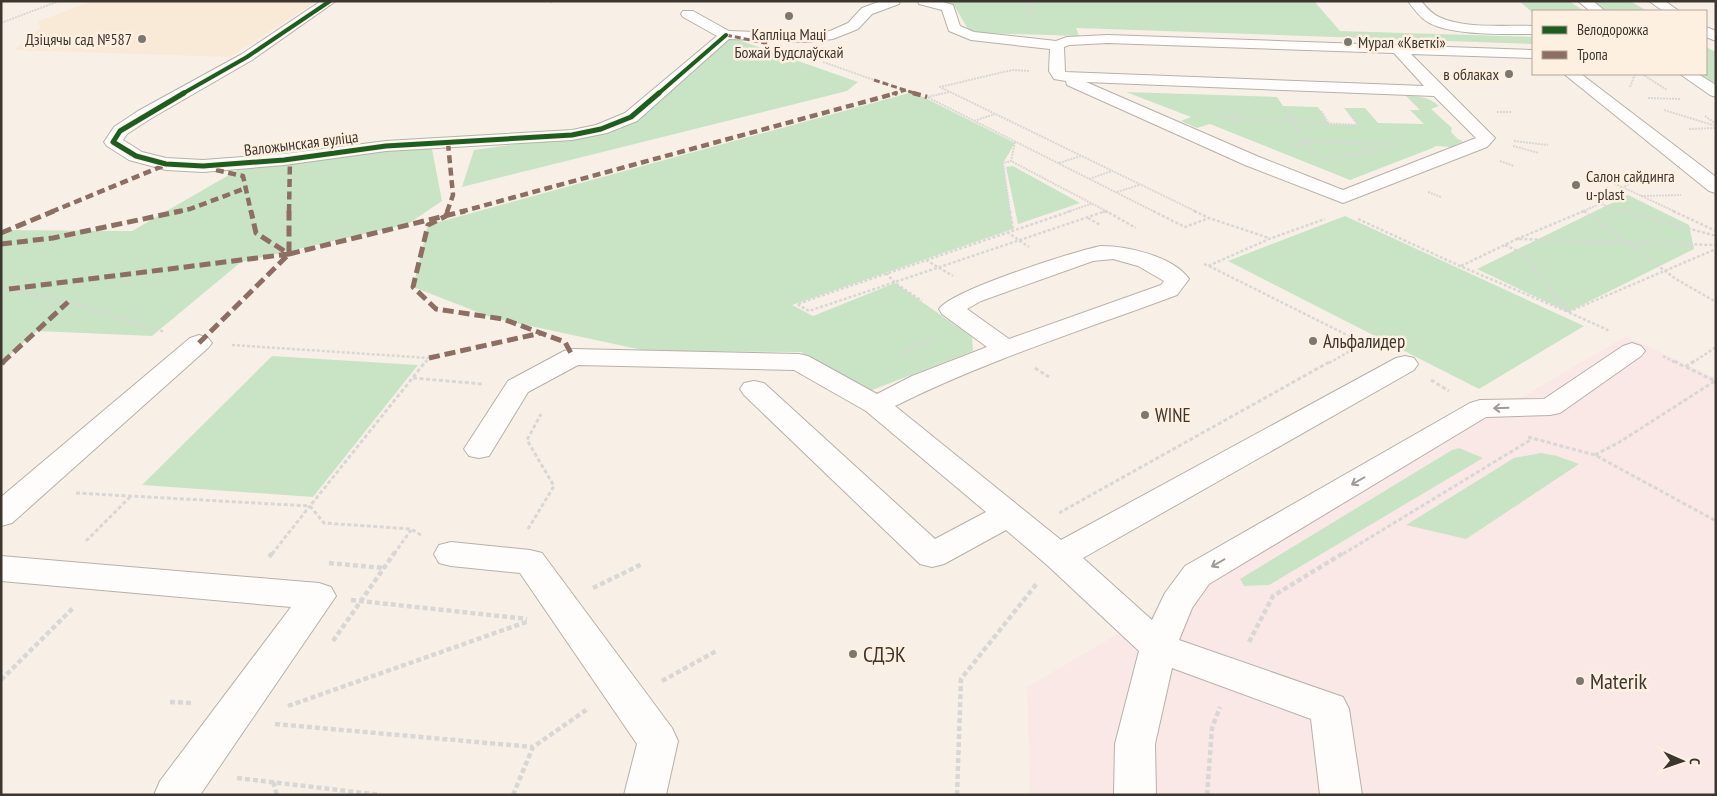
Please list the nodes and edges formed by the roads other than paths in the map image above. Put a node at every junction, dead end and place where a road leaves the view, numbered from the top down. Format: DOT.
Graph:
graph roads {
  1 [pos="330,1"];
  2 [pos="894,1"];
  3 [pos="924,1"];
  4 [pos="1414,1"];
  5 [pos="1584,1"];
  6 [pos="1655,1"];
  7 [pos="1447,10"];
  8 [pos="1597,10"];
  9 [pos="1670,10"];
  10 [pos="688,14"];
  11 [pos="1493,28"];
  12 [pos="1532,30"];
  13 [pos="726,35"];
  14 [pos="1057,45"];
  15 [pos="1398,49"];
  16 [pos="1532,54"];
  17 [pos="1058,74"];
  18 [pos="1573,75"];
  19 [pos="1690,75"];
  20 [pos="1438,91"];
  21 [pos="1716,92"];
  22 [pos="1714,185"];
  23 [pos="199,343"];
  24 [pos="1006,349"];
  25 [pos="1632,351"];
  26 [pos="1405,364"];
  27 [pos="754,389"];
  28 [pos="876,405"];
  29 [pos="479,449"];
  30 [pos="1008,514"];
  31 [pos="1,515"];
  32 [pos="451,554"];
  33 [pos="1059,556"];
  34 [pos="1,568"];
  35 [pos="1158,646"];
  36 [pos="183,783"];
  37 [pos="644,795"];
  38 [pos="1135,795"];
  39 [pos="1341,795"];
  1 -- 13 [label="street, Валожынская вуліца"];
  2 -- 13 [label="street"];
  3 -- 14 [label="street"];
  4 -- 11 [label="street"];
  5 -- 8 [label="street"];
  6 -- 9 [label="street"];
  7 -- 11 [label="street"];
  10 -- 13 [label="street"];
  11 -- 12 [label="street"];
  14 -- 15 [label="street"];
  14 -- 17 [label="street"];
  15 -- 16 [label="street"];
  15 -- 20 [label="street"];
  17 -- 20 [label="street"];
  17 -- 20 [label="street"];
  18 -- 22 [label="street"];
  19 -- 21 [label="street"];
  23 -- 31 [label="street"];
  24 -- 24 [label="street"];
  24 -- 28 [label="street"];
  25 -- 35 [label="street, one-way"];
  26 -- 33 [label="street"];
  27 -- 30 [label="street"];
  28 -- 29 [label="street"];
  28 -- 30 [label="street"];
  30 -- 33 [label="street"];
  32 -- 37 [label="street"];
  33 -- 35 [label="street"];
  34 -- 36 [label="street"];
  35 -- 38 [label="street"];
  35 -- 39 [label="street"];
}
